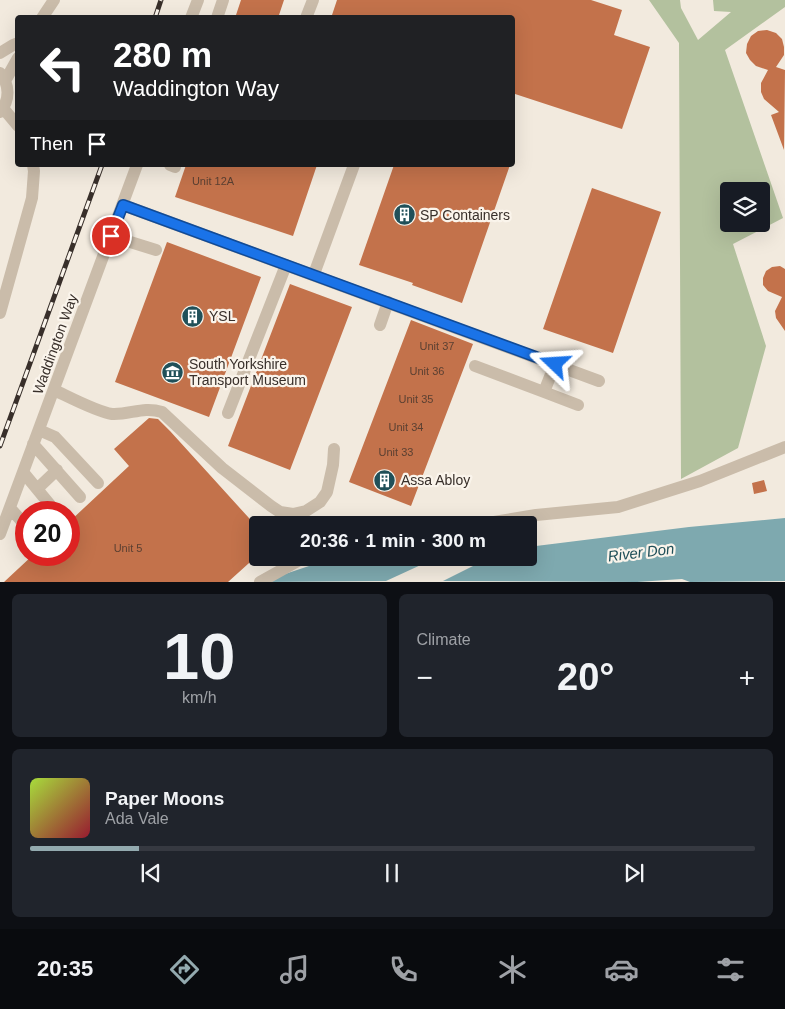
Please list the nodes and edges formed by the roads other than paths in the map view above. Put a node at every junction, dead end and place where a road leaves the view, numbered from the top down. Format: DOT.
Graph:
graph roads {
  1 [pos="54,0"];
  2 [pos="198,0"];
  3 [pos="223,0"];
  4 [pos="313,0"];
  5 [pos="44,15"];
  6 [pos="192,15"];
  7 [pos="218,15"];
  8 [pos="307,15"];
  9 [pos="15,44"];
  10 [pos="0,53"];
  11 [pos="15,62"];
  12 [pos="3,77"];
  13 [pos="2,110"];
  14 [pos="15,123"];
  15 [pos="33,167"];
  16 [pos="136,167"];
  17 [pos="353,167"];
  18 [pos="123,205"];
  19 [pos="111,236"];
  20 [pos="156,250"];
  21 [pos="286,265"];
  22 [pos="314,274"];
  23 [pos="388,302"];
  24 [pos="0,313"];
  25 [pos="380,325"];
  26 [pos="555,364"];
  27 [pos="475,366"];
  28 [pos="599,380"];
  29 [pos="54,390"];
  30 [pos="544,392"];
  31 [pos="578,405"];
  32 [pos="228,413"];
  33 [pos="39,430"];
  34 [pos="33,444"];
  35 [pos="785,447"];
  36 [pos="334,449"];
  37 [pos="57,470"];
  38 [pos="23,472"];
  39 [pos="98,483"];
  40 [pos="37,489"];
  41 [pos="80,497"];
  42 [pos="47,501"];
  43 [pos="10,508"];
  44 [pos="15,514"];
  45 [pos="530,516"];
  46 [pos="0,534"];
  47 [pos="288,566"];
  48 [pos="260,582"];
  1 -- 5 [label="street"];
  2 -- 6 [label="street"];
  3 -- 7 [label="street"];
  4 -- 8 [label="street"];
  9 -- 10 [label="street"];
  11 -- 12 [label="street"];
  12 -- 13 [label="street"];
  13 -- 14 [label="street"];
  15 -- 24 [label="street"];
  16 -- 18 [label="street, Waddington Way"];
  17 -- 22 [label="street"];
  18 -- 19 [label="street, Waddington Way"];
  18 -- 21 [label="street"];
  19 -- 20 [label="street"];
  19 -- 29 [label="street, Waddington Way"];
  21 -- 22 [label="street"];
  21 -- 32 [label="street"];
  22 -- 23 [label="street"];
  23 -- 25 [label="street"];
  23 -- 26 [label="street"];
  26 -- 28 [label="street"];
  26 -- 30 [label="street"];
  27 -- 30 [label="street"];
  29 -- 33 [label="street, Waddington Way"];
  29 -- 36 [label="street"];
  30 -- 31 [label="street"];
  33 -- 34 [label="street, Waddington Way"];
  33 -- 39 [label="street"];
  34 -- 37 [label="street"];
  34 -- 38 [label="street, Waddington Way"];
  35 -- 45 [label="street"];
  37 -- 40 [label="street"];
  37 -- 41 [label="street"];
  38 -- 40 [label="street"];
  38 -- 43 [label="street, Waddington Way"];
  40 -- 42 [label="street"];
  43 -- 44 [label="street"];
  43 -- 46 [label="street, Waddington Way"];
  47 -- 48 [label="street"];
}
